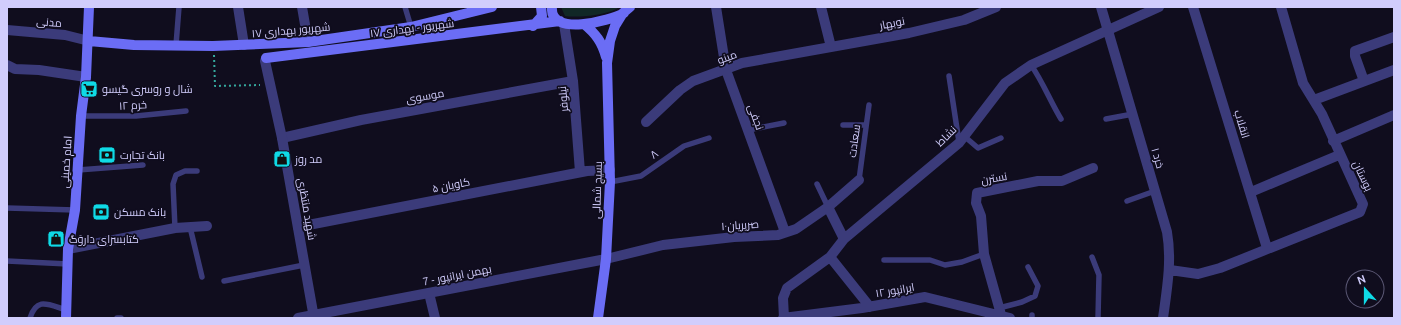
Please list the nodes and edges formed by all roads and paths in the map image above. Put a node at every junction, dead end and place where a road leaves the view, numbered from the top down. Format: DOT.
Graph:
graph roads {
  1 [pos="89,7"];
  2 [pos="179,7"];
  3 [pos="238,7"];
  4 [pos="302,7"];
  5 [pos="405,7"];
  6 [pos="492,7"];
  7 [pos="542,7"];
  8 [pos="552,7"];
  9 [pos="716,7"];
  10 [pos="821,7"];
  11 [pos="996,7"];
  12 [pos="1101,7"];
  13 [pos="1158,7"];
  14 [pos="1193,7"];
  15 [pos="1282,7"];
  16 [pos="627,10"];
  17 [pos="562,23"];
  18 [pos="584,24"];
  19 [pos="533,26"];
  20 [pos="411,27"];
  21 [pos="7,30"];
  22 [pos="1109,31"];
  23 [pos="1394,36"];
  24 [pos="89,40"];
  25 [pos="308,42"];
  26 [pos="176,44"];
  27 [pos="244,45"];
  28 [pos="213,46"];
  29 [pos="831,47"];
  30 [pos="266,58"];
  31 [pos="607,63"];
  32 [pos="7,65"];
  33 [pos="1031,65"];
  34 [pos="726,70"];
  35 [pos="1394,70"];
  36 [pos="949,76"];
  37 [pos="86,77"];
  38 [pos="573,81"];
  39 [pos="1364,81"];
  40 [pos="271,84"];
  41 [pos="1314,100"];
  42 [pos="869,105"];
  43 [pos="186,111"];
  44 [pos="1133,114"];
  45 [pos="1394,115"];
  46 [pos="81,116"];
  47 [pos="1061,119"];
  48 [pos="1106,119"];
  49 [pos="646,122"];
  50 [pos="784,123"];
  51 [pos="866,125"];
  52 [pos="843,126"];
  53 [pos="748,130"];
  54 [pos="282,138"];
  55 [pos="709,138"];
  56 [pos="1001,138"];
  57 [pos="962,139"];
  58 [pos="1334,141"];
  59 [pos="1340,154"];
  60 [pos="143,165"];
  61 [pos="1093,168"];
  62 [pos="78,170"];
  63 [pos="610,170"];
  64 [pos="197,171"];
  65 [pos="580,172"];
  66 [pos="859,180"];
  67 [pos="610,182"];
  68 [pos="817,184"];
  69 [pos="1155,191"];
  70 [pos="1251,192"];
  71 [pos="1127,201"];
  72 [pos="828,207"];
  73 [pos="7,208"];
  74 [pos="75,210"];
  75 [pos="207,226"];
  76 [pos="190,227"];
  77 [pos="298,227"];
  78 [pos="174,228"];
  79 [pos="785,232"];
  80 [pos="844,239"];
  81 [pos="1267,248"];
  82 [pos="68,249"];
  83 [pos="984,254"];
  84 [pos="830,257"];
  85 [pos="1092,257"];
  86 [pos="606,259"];
  87 [pos="884,260"];
  88 [pos="7,261"];
  89 [pos="69,264"];
  90 [pos="304,265"];
  91 [pos="1028,267"];
  92 [pos="1170,270"];
  93 [pos="202,277"];
  94 [pos="224,280"];
  95 [pos="429,293"];
  96 [pos="870,307"];
  97 [pos="66,314"];
  98 [pos="837,315"];
  99 [pos="1003,315"];
  100 [pos="313,317"];
  101 [pos="30,318"];
  102 [pos="117,318"];
  103 [pos="121,318"];
  104 [pos="298,318"];
  105 [pos="435,318"];
  106 [pos="598,318"];
  107 [pos="784,318"];
  108 [pos="1098,318"];
  109 [pos="1163,318"];
  1 -- 24 [label="main road, امام خمینی"];
  2 -- 26 [label="lane"];
  3 -- 27 [label="street"];
  4 -- 25 [label="street"];
  5 -- 20 [label="lane"];
  6 -- 20 [label="main road, ۱۷ شهریور بهداری"];
  7 -- 19 [label="main road"];
  8 -- 17 [label="main road"];
  9 -- 34 [label="street, نجفی"];
  10 -- 29 [label="street"];
  11 -- 29 [label="street, نوبهار"];
  12 -- 22 [label="street, خرد ۱"];
  13 -- 22 [label="street, نشاط"];
  14 -- 70 [label="street, انقلاب"];
  15 -- 41 [label="street, بوستان"];
  16 -- 18 [label="main road, ۱۷ شهریور - بهداری"];
  16 -- 31 [label="main road, بسیج شمالی"];
  17 -- 18 [label="main road, ۱۷ شهریور - بهداری"];
  17 -- 19 [label="main road, ۱۷ شهریور - بهداری"];
  17 -- 38 [label="street, نیلوفر"];
  18 -- 31 [label="main road, بسیج شمالی"];
  19 -- 30 [label="main road, ۱۷ شهریور - بهداری"];
  20 -- 25 [label="main road, ۱۷ شهریور بهداری"];
  21 -- 24 [label="street, مدنی"];
  22 -- 33 [label="street, نشاط"];
  22 -- 44 [label="street, خرد ۱"];
  23 -- 39 [label="street"];
  24 -- 26 [label="main road, ۱۷ شهریور بهداری"];
  24 -- 37 [label="main road, امام خمینی"];
  25 -- 27 [label="main road, ۱۷ شهریور بهداری"];
  26 -- 28 [label="main road, ۱۷ شهریور بهداری"];
  27 -- 28 [label="main road, ۱۷ شهریور بهداری"];
  28 -- 40 [label="path"];
  29 -- 34 [label="street, مینو"];
  30 -- 40 [label="street, شهید منتظری"];
  31 -- 63 [label="main road, بسیج شمالی"];
  32 -- 37 [label="street"];
  33 -- 47 [label="lane"];
  33 -- 57 [label="street, نشاط"];
  34 -- 49 [label="street, مینو"];
  34 -- 53 [label="street, نجفی"];
  35 -- 39 [label="street"];
  36 -- 57 [label="lane"];
  37 -- 46 [label="main road, امام خمینی"];
  38 -- 54 [label="street, موسوی"];
  38 -- 65 [label="street, نیلوفر"];
  39 -- 41 [label="street"];
  40 -- 54 [label="street, شهید منتظری"];
  41 -- 58 [label="street, بوستان"];
  42 -- 51 [label="lane, سعادت"];
  43 -- 46 [label="lane, خرم ۱۲"];
  44 -- 48 [label="lane"];
  44 -- 69 [label="street, خرد ۱"];
  45 -- 58 [label="street"];
  46 -- 62 [label="main road, امام خمینی"];
  50 -- 53 [label="lane"];
  51 -- 52 [label="lane"];
  51 -- 66 [label="lane, سعادت"];
  53 -- 79 [label="street, نجفی"];
  54 -- 77 [label="street, شهید منتظری"];
  55 -- 67 [label="lane, ۸"];
  56 -- 57 [label="lane"];
  57 -- 80 [label="street, نشاط"];
  58 -- 59 [label="street, بوستان"];
  59 -- 70 [label="street"];
  59 -- 81 [label="street, بوستان"];
  60 -- 62 [label="lane"];
  61 -- 83 [label="street, نسترن"];
  62 -- 74 [label="main road, امام خمینی"];
  63 -- 65 [label="street, کاویان ۵"];
  63 -- 67 [label="main road, بسیج شمالی"];
  64 -- 78 [label="lane"];
  65 -- 77 [label="street, کاویان ۵"];
  66 -- 72 [label="street, صریریان۱۰"];
  67 -- 86 [label="main road, بسیج شمالی"];
  68 -- 72 [label="lane"];
  69 -- 71 [label="lane"];
  69 -- 92 [label="street, خرد ۱"];
  70 -- 81 [label="street, انقلاب"];
  72 -- 79 [label="street, صریریان۱۰"];
  72 -- 80 [label="street"];
  73 -- 74 [label="lane"];
  74 -- 82 [label="main road, امام خمینی"];
  75 -- 76 [label="street"];
  76 -- 78 [label="street"];
  76 -- 93 [label="lane"];
  77 -- 90 [label="street, شهید منتظری"];
  78 -- 82 [label="street"];
  79 -- 86 [label="street, صریریان۱۰"];
  80 -- 84 [label="street, نشاط"];
  81 -- 92 [label="street, بوستان"];
  82 -- 89 [label="main road, امام خمینی"];
  83 -- 87 [label="lane"];
  83 -- 99 [label="street, نسترن"];
  84 -- 96 [label="street"];
  84 -- 107 [label="street, نشاط"];
  85 -- 108 [label="lane"];
  86 -- 95 [label="street, بهمن ایرانپور - 7"];
  86 -- 106 [label="main road, بسیج شمالی"];
  88 -- 89 [label="lane"];
  89 -- 97 [label="main road, امام خمینی"];
  90 -- 94 [label="lane"];
  90 -- 100 [label="street, شهید منتظری"];
  91 -- 99 [label="lane"];
  92 -- 109 [label="street, خرد ۱"];
  95 -- 100 [label="street, بهمن ایرانپور - 7"];
  95 -- 105 [label="street"];
  96 -- 98 [label="street, ایرانپور ۱۲"];
  96 -- 99 [label="street, ایرانپور ۱۲"];
  97 -- 101 [label="lane"];
  98 -- 107 [label="street, ایرانپور ۱۲"];
  100 -- 104 [label="street, بهمن ایرانپور - 7"];
  102 -- 103 [label="lane"];
}
